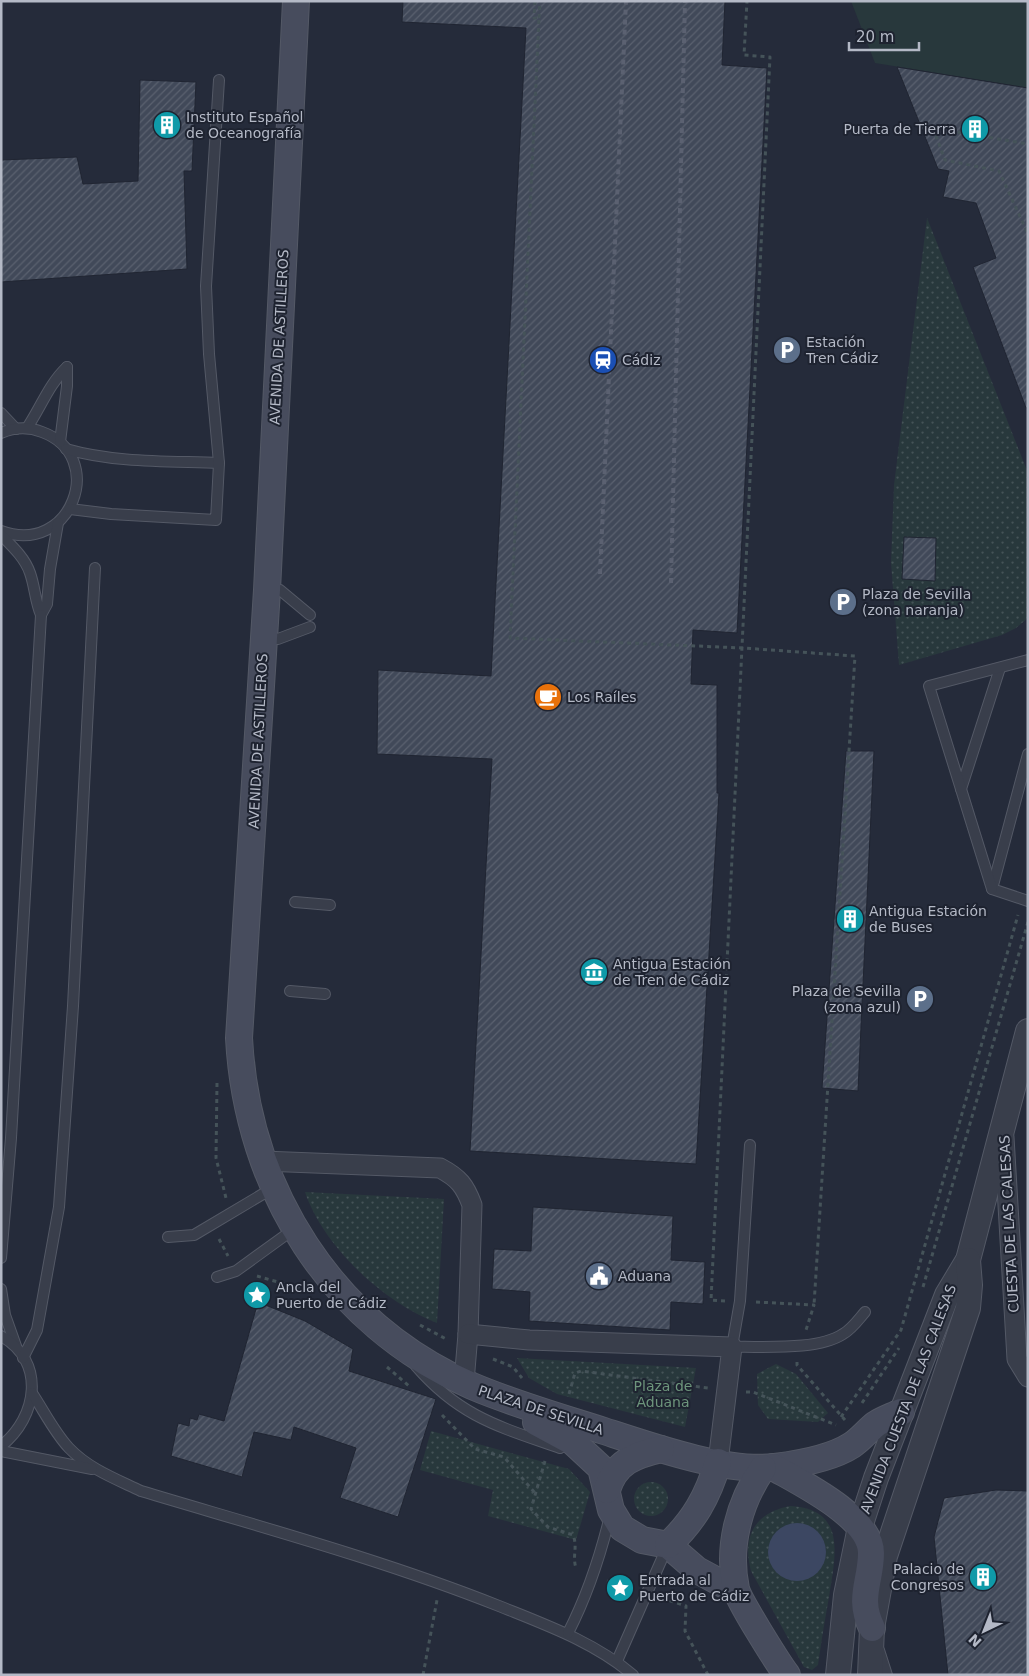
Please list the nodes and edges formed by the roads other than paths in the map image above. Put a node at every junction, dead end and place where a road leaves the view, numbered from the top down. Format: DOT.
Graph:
graph roads {
  1 [pos="296,1"];
  2 [pos="219,80"];
  3 [pos="1,413"];
  4 [pos="27,428"];
  5 [pos="16,429"];
  6 [pos="1,433"];
  7 [pos="63,446"];
  8 [pos="219,463"];
  9 [pos="70,509"];
  10 [pos="58,523"];
  11 [pos="1,531"];
  12 [pos="1,535"];
  13 [pos="95,568"];
  14 [pos="266,590"];
  15 [pos="41,615"];
  16 [pos="310,615"];
  17 [pos="310,627"];
  18 [pos="264,636"];
  19 [pos="1028,660"];
  20 [pos="1000,668"];
  21 [pos="1028,754"];
  22 [pos="961,788"];
  23 [pos="992,889"];
  24 [pos="1025,900"];
  25 [pos="295,902"];
  26 [pos="330,905"];
  27 [pos="290,992"];
  28 [pos="325,994"];
  29 [pos="1028,1031"];
  30 [pos="1004,1128"];
  31 [pos="6,1138"];
  32 [pos="750,1145"];
  33 [pos="263,1161"];
  34 [pos="273,1188"];
  35 [pos="3,1211"];
  36 [pos="294,1229"];
  37 [pos="168,1237"];
  38 [pos="2,1245"];
  39 [pos="1,1258"];
  40 [pos="968,1260"];
  41 [pos="217,1277"];
  42 [pos="1,1289"];
  43 [pos="865,1312"];
  44 [pos="1,1336"];
  45 [pos="391,1337"];
  46 [pos="468,1341"];
  47 [pos="732,1346"];
  48 [pos="20,1353"];
  49 [pos="1028,1377"];
  50 [pos="468,1384"];
  51 [pos="32,1393"];
  52 [pos="901,1412"];
  53 [pos="1,1446"];
  54 [pos="661,1449"];
  55 [pos="1,1451"];
  56 [pos="595,1461"];
  57 [pos="718,1462"];
  58 [pos="768,1468"];
  59 [pos="96,1469"];
  60 [pos="609,1500"];
  61 [pos="860,1527"];
  62 [pos="668,1545"];
  63 [pos="736,1591"];
  64 [pos="872,1628"];
  65 [pos="568,1633"];
  66 [pos="617,1661"];
  67 [pos="786,1674"];
  68 [pos="633,1675"];
  69 [pos="838,1675"];
  70 [pos="870,1675"];
  71 [pos="887,1675"];
  1 -- 14 [label="main road, AVENIDA DE ASTILLEROS"];
  2 -- 8 [label="lane"];
  3 -- 5 [label="lane"];
  4 -- 5 [label="lane"];
  4 -- 7 [label="lane"];
  4 -- 7 [label="lane"];
  5 -- 6 [label="lane"];
  7 -- 8 [label="lane"];
  7 -- 9 [label="lane"];
  8 -- 9 [label="lane"];
  9 -- 10 [label="lane"];
  10 -- 11 [label="lane"];
  10 -- 15 [label="lane"];
  12 -- 15 [label="lane"];
  13 -- 48 [label="lane"];
  14 -- 16 [label="lane"];
  14 -- 18 [label="main road, AVENIDA DE ASTILLEROS"];
  15 -- 31 [label="lane"];
  17 -- 18 [label="lane"];
  18 -- 33 [label="main road, AVENIDA DE ASTILLEROS"];
  19 -- 20 [label="lane"];
  20 -- 22 [label="lane"];
  20 -- 22 [label="lane"];
  21 -- 23 [label="lane"];
  22 -- 23 [label="lane"];
  23 -- 24 [label="lane"];
  25 -- 26 [label="lane"];
  27 -- 28 [label="lane"];
  29 -- 30 [label="street, AVENIDA CUESTA DE LAS CALESAS"];
  30 -- 40 [label="street, AVENIDA CUESTA DE LAS CALESAS"];
  30 -- 49 [label="street, CUESTA DE LAS CALESAS"];
  31 -- 35 [label="lane"];
  32 -- 47 [label="lane"];
  33 -- 34 [label="main road, AVENIDA DE ASTILLEROS"];
  33 -- 46 [label="street"];
  34 -- 36 [label="main road, AVENIDA DE ASTILLEROS"];
  34 -- 37 [label="lane"];
  35 -- 38 [label="lane"];
  36 -- 41 [label="lane"];
  36 -- 45 [label="main road, AVENIDA DE ASTILLEROS"];
  38 -- 39 [label="lane"];
  40 -- 52 [label="street, AVENIDA CUESTA DE LAS CALESAS"];
  40 -- 64 [label="street, AVENIDA CUESTA DE LAS CALESAS"];
  42 -- 48 [label="lane"];
  43 -- 47 [label="lane"];
  44 -- 48 [label="lane"];
  45 -- 50 [label="main road, AVENIDA DE ASTILLEROS"];
  45 -- 56 [label="lane"];
  46 -- 47 [label="street"];
  46 -- 50 [label="street"];
  47 -- 57 [label="street"];
  48 -- 51 [label="lane"];
  50 -- 54 [label="main road, PLAZA DE SEVILLA"];
  50 -- 56 [label="main road, PLAZA DE SEVILLA"];
  51 -- 53 [label="lane"];
  51 -- 59 [label="lane"];
  52 -- 58 [label="main road, PLAZA DE SEVILLA"];
  52 -- 61 [label="street, AVENIDA CUESTA DE LAS CALESAS"];
  54 -- 57 [label="main road, PLAZA DE SEVILLA"];
  54 -- 60 [label="main road, PLAZA DE SEVILLA"];
  55 -- 59 [label="lane"];
  56 -- 60 [label="main road, PLAZA DE SEVILLA"];
  57 -- 58 [label="main road, PLAZA DE SEVILLA"];
  57 -- 62 [label="main road"];
  58 -- 61 [label="main road, PLAZA DE SEVILLA"];
  58 -- 63 [label="main road"];
  59 -- 65 [label="lane"];
  60 -- 62 [label="main road, PLAZA DE SEVILLA"];
  60 -- 65 [label="lane"];
  61 -- 64 [label="main road, AVENIDA CUESTA DE LAS CALESAS"];
  61 -- 69 [label="street"];
  62 -- 63 [label="main road, PLAZA DE SEVILLA"];
  62 -- 66 [label="lane"];
  63 -- 67 [label="main road"];
  64 -- 70 [label="street, AVENIDA CUESTA DE LAS CALESAS"];
  64 -- 71 [label="lane"];
  65 -- 66 [label="lane"];
  66 -- 68 [label="lane"];
}
